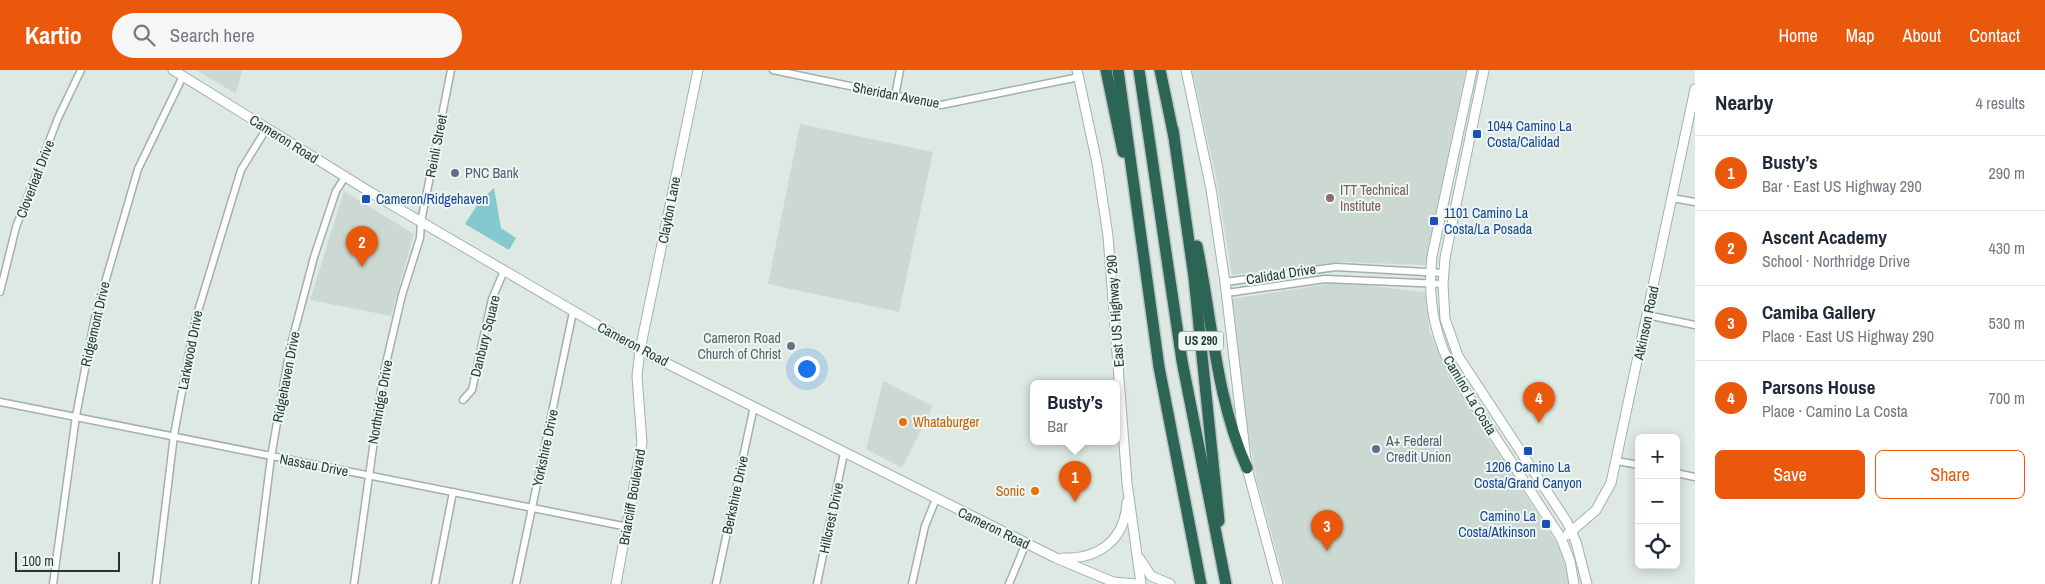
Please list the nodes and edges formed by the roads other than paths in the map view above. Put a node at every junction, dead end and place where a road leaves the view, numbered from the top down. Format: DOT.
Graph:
graph roads {
  1 [pos="80,70"];
  2 [pos="173,70"];
  3 [pos="451,70"];
  4 [pos="698,70"];
  5 [pos="773,70"];
  6 [pos="900,70"];
  7 [pos="1106,70"];
  8 [pos="1118,70"];
  9 [pos="1139,70"];
  10 [pos="1160,70"];
  11 [pos="1186,70"];
  12 [pos="1472,70"];
  13 [pos="1484,70"];
  14 [pos="801,73"];
  15 [pos="1078,74"];
  16 [pos="183,76"];
  17 [pos="1695,89"];
  18 [pos="895,96"];
  19 [pos="1464,104"];
  20 [pos="1477,106"];
  21 [pos="267,128"];
  22 [pos="1172,130"];
  23 [pos="344,177"];
  24 [pos="1672,198"];
  25 [pos="1695,202"];
  26 [pos="421,222"];
  27 [pos="1139,225"];
  28 [pos="1336,267"];
  29 [pos="504,271"];
  30 [pos="1430,272"];
  31 [pos="1443,273"];
  32 [pos="1334,279"];
  33 [pos="1225,282"];
  34 [pos="1443,284"];
  35 [pos="1430,285"];
  36 [pos="0,292"];
  37 [pos="1227,294"];
  38 [pos="573,312"];
  39 [pos="1647,315"];
  40 [pos="1695,325"];
  41 [pos="640,350"];
  42 [pos="1119,380"];
  43 [pos="1120,396"];
  44 [pos="463,400"];
  45 [pos="0,402"];
  46 [pos="754,406"];
  47 [pos="76,416"];
  48 [pos="174,435"];
  49 [pos="844,453"];
  50 [pos="271,457"];
  51 [pos="1616,460"];
  52 [pos="1635,464"];
  53 [pos="1248,468"];
  54 [pos="1680,474"];
  55 [pos="367,476"];
  56 [pos="1695,477"];
  57 [pos="1127,490"];
  58 [pos="453,492"];
  59 [pos="936,500"];
  60 [pos="532,507"];
  61 [pos="628,527"];
  62 [pos="1572,532"];
  63 [pos="1561,538"];
  64 [pos="1026,543"];
  65 [pos="1221,552"];
  66 [pos="1138,554"];
  67 [pos="1056,558"];
  68 [pos="1200,581"];
  69 [pos="1114,583"];
  70 [pos="53,584"];
  71 [pos="156,584"];
  72 [pos="255,584"];
  73 [pos="354,584"];
  74 [pos="434,584"];
  75 [pos="516,584"];
  76 [pos="616,584"];
  77 [pos="716,584"];
  78 [pos="817,584"];
  79 [pos="912,584"];
  80 [pos="1009,584"];
  81 [pos="1136,584"];
  82 [pos="1141,584"];
  83 [pos="1170,584"];
  84 [pos="1226,584"];
  85 [pos="1278,584"];
  86 [pos="1574,584"];
  87 [pos="1587,584"];
  1 -- 36 [label="street, Cloverleaf Drive"];
  2 -- 16 [label="main road, Cameron Road"];
  3 -- 26 [label="street, Reinli Street"];
  4 -- 41 [label="main road, Clayton Lane"];
  5 -- 14 [label="street, Sheridan Avenue"];
  6 -- 18 [label="street"];
  7 -- 27 [label="highway"];
  8 -- 27 [label="highway"];
  9 -- 65 [label="highway"];
  10 -- 22 [label="highway, US 290"];
  11 -- 33 [label="main road"];
  12 -- 19 [label="main road, Camino La Costa"];
  13 -- 20 [label="main road, Camino La Costa"];
  14 -- 18 [label="street, Sheridan Avenue"];
  15 -- 18 [label="street, Sheridan Avenue"];
  15 -- 42 [label="main road, East US Highway 290"];
  16 -- 21 [label="main road, Cameron Road"];
  16 -- 47 [label="street, Ridgemont Drive"];
  17 -- 24 [label="main road, Atkinson Road"];
  19 -- 20 [label="main road"];
  19 -- 30 [label="main road, Camino La Costa"];
  20 -- 31 [label="main road, Camino La Costa"];
  21 -- 23 [label="main road, Cameron Road"];
  21 -- 48 [label="street, Larkwood Drive"];
  22 -- 53 [label="highway"];
  22 -- 65 [label="highway, US 290"];
  23 -- 26 [label="main road, Cameron Road"];
  23 -- 50 [label="street, Ridgehaven Drive"];
  24 -- 25 [label="street"];
  24 -- 39 [label="main road, Atkinson Road"];
  26 -- 29 [label="main road, Cameron Road"];
  26 -- 55 [label="street, Northridge Drive"];
  27 -- 68 [label="highway"];
  28 -- 30 [label="street, Calidad Drive"];
  28 -- 32 [label="street, Calidad Drive"];
  28 -- 33 [label="street, Calidad Drive"];
  29 -- 38 [label="main road, Cameron Road"];
  29 -- 44 [label="street, Danbury Square"];
  30 -- 31 [label="street, Calidad Drive"];
  30 -- 35 [label="main road, Camino La Costa"];
  31 -- 34 [label="main road, Camino La Costa"];
  32 -- 35 [label="street, Calidad Drive"];
  32 -- 37 [label="street, Calidad Drive"];
  33 -- 37 [label="main road"];
  34 -- 35 [label="street, Calidad Drive"];
  34 -- 62 [label="main road, Camino La Costa"];
  35 -- 63 [label="main road, Camino La Costa"];
  37 -- 53 [label="main road"];
  38 -- 41 [label="main road, Cameron Road"];
  38 -- 60 [label="street, Yorkshire Drive"];
  39 -- 40 [label="street"];
  39 -- 51 [label="main road, Atkinson Road"];
  41 -- 46 [label="main road, Cameron Road"];
  41 -- 61 [label="main road, Briarcliff Boulevard"];
  43 -- 57 [label="main road, East US Highway 290"];
  45 -- 47 [label="street, Nassau Drive"];
  46 -- 49 [label="main road, Cameron Road"];
  46 -- 77 [label="street, Berkshire Drive"];
  47 -- 48 [label="street, Nassau Drive"];
  47 -- 70 [label="street, Ridgemont Drive"];
  48 -- 50 [label="street, Nassau Drive"];
  48 -- 71 [label="street, Larkwood Drive"];
  49 -- 59 [label="main road, Cameron Road"];
  49 -- 78 [label="street, Hillcrest Drive"];
  50 -- 55 [label="street, Nassau Drive"];
  50 -- 72 [label="street, Ridgehaven Drive"];
  51 -- 52 [label="street"];
  51 -- 62 [label="main road, Atkinson Road"];
  53 -- 85 [label="main road"];
  54 -- 56 [label="street"];
  55 -- 58 [label="street, Nassau Drive"];
  55 -- 73 [label="street, Northridge Drive"];
  57 -- 66 [label="main road, East US Highway 290"];
  57 -- 67 [label="main road"];
  58 -- 60 [label="street, Nassau Drive"];
  58 -- 74 [label="street"];
  59 -- 64 [label="main road, Cameron Road"];
  59 -- 79 [label="street"];
  60 -- 61 [label="street, Nassau Drive"];
  60 -- 75 [label="street, Yorkshire Drive"];
  61 -- 76 [label="main road, Briarcliff Boulevard"];
  62 -- 63 [label="main road, Atkinson Road"];
  62 -- 87 [label="main road, Camino La Costa"];
  63 -- 86 [label="main road, Camino La Costa"];
  64 -- 67 [label="main road, Cameron Road"];
  64 -- 80 [label="street"];
  65 -- 84 [label="highway, US 290"];
  66 -- 82 [label="main road, East US Highway 290"];
  66 -- 83 [label="main road"];
  67 -- 69 [label="main road, Cameron Road"];
  69 -- 81 [label="main road, Cameron Road"];
}
